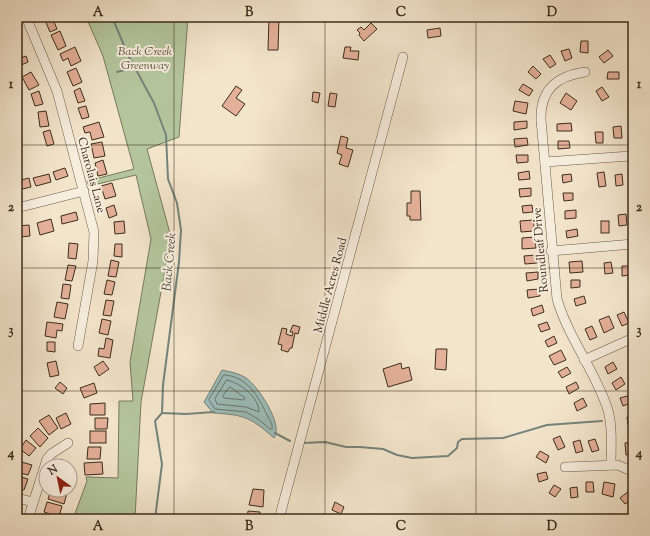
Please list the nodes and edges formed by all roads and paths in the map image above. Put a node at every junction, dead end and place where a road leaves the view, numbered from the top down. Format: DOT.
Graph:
graph roads {
  1 [pos="26,17"];
  2 [pos="403,57"];
  3 [pos="585,72"];
  4 [pos="630,156"];
  5 [pos="545,162"];
  6 [pos="84,191"];
  7 [pos="17,208"];
  8 [pos="632,244"];
  9 [pos="551,251"];
  10 [pos="633,338"];
  11 [pos="78,346"];
  12 [pos="584,360"];
  13 [pos="68,443"];
  14 [pos="611,465"];
  15 [pos="565,467"];
  16 [pos="633,472"];
  17 [pos="17,498"];
  18 [pos="33,502"];
  19 [pos="28,519"];
  20 [pos="279,519"];
  1 -- 6 [label="street, Charolais Lane"];
  2 -- 20 [label="street, Middle Acres Road"];
  3 -- 5 [label="street, Roundleaf Drive"];
  4 -- 5 [label="street"];
  5 -- 9 [label="street, Roundleaf Drive"];
  6 -- 7 [label="street"];
  6 -- 11 [label="street, Charolais Lane"];
  8 -- 9 [label="street"];
  9 -- 12 [label="street, Roundleaf Drive"];
  10 -- 12 [label="street"];
  12 -- 14 [label="street, Roundleaf Drive"];
  13 -- 18 [label="street"];
  14 -- 15 [label="street"];
  14 -- 16 [label="street"];
  17 -- 18 [label="street"];
  18 -- 19 [label="street"];
}
